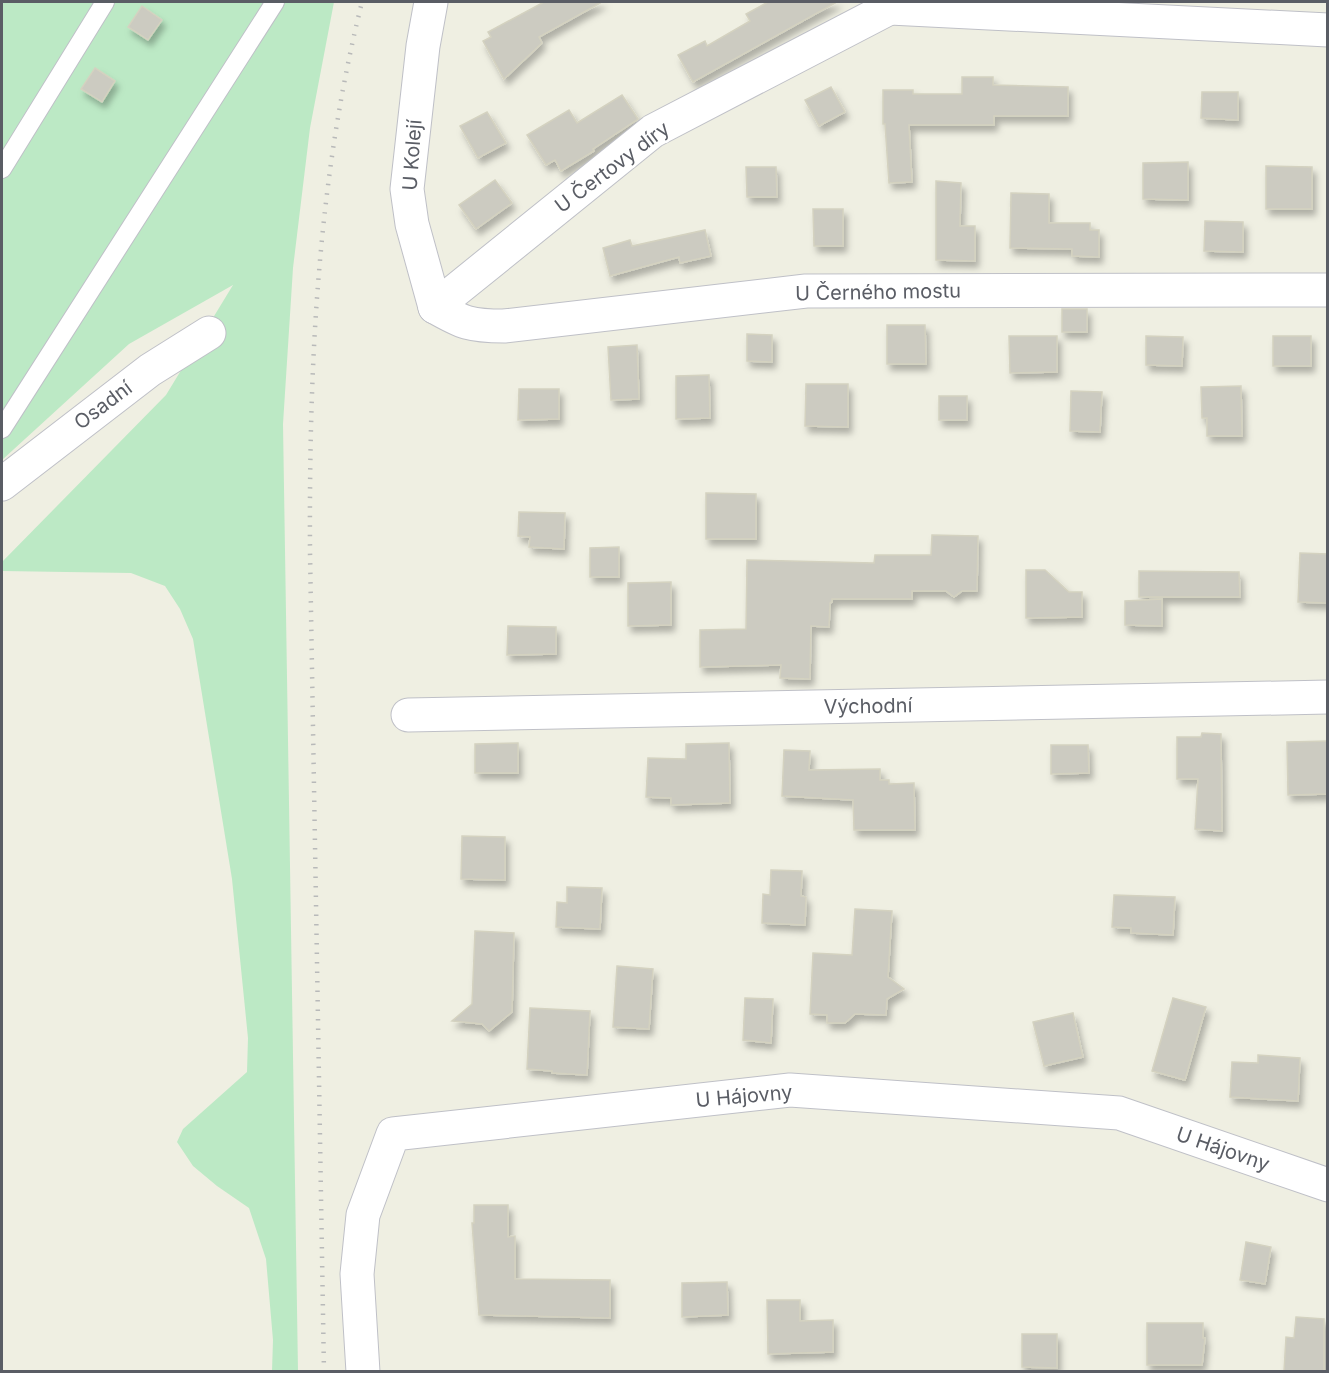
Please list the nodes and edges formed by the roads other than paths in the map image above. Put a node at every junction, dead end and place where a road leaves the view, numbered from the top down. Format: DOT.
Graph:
graph roads {
  1 [pos="105,2"];
  2 [pos="275,2"];
  3 [pos="431,2"];
  4 [pos="896,5"];
  5 [pos="1328,30"];
  6 [pos="2,168"];
  7 [pos="1328,290"];
  8 [pos="435,307"];
  9 [pos="209,333"];
  10 [pos="2,429"];
  11 [pos="2,484"];
  12 [pos="1328,697"];
  13 [pos="408,715"];
  14 [pos="1328,1185"];
  15 [pos="363,1371"];
  1 -- 6 [label="lane"];
  2 -- 10 [label="lane"];
  3 -- 8 [label="street, U Kolejí"];
  4 -- 5 [label="street"];
  4 -- 8 [label="street, U Čertovy díry"];
  7 -- 8 [label="street, U Černého mostu"];
  9 -- 11 [label="street, Osadní"];
  12 -- 13 [label="street, Východní"];
  14 -- 15 [label="street, U Hájovny"];
}
